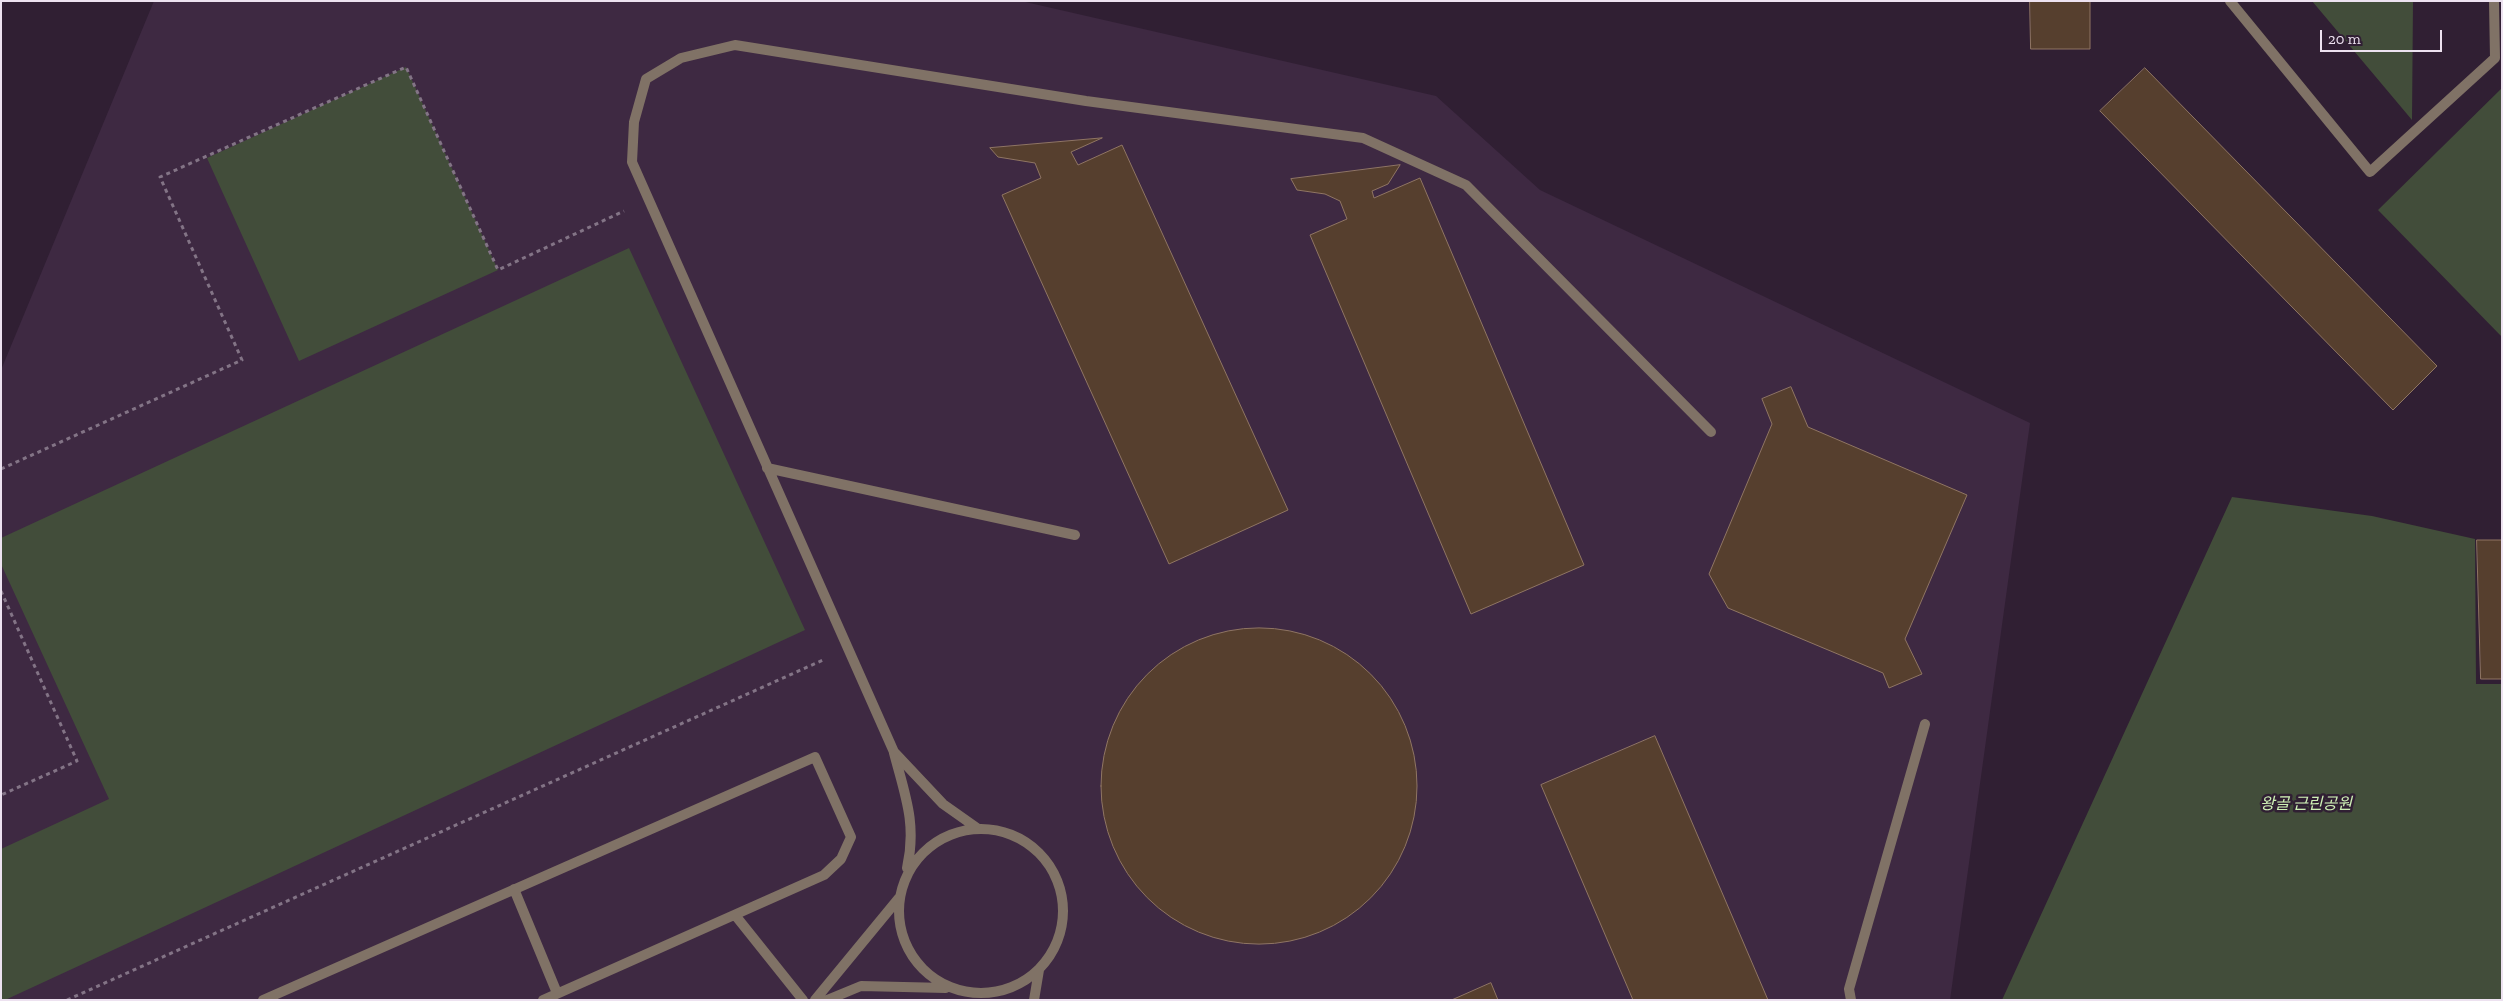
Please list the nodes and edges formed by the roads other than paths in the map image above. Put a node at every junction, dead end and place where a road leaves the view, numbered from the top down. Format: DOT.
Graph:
graph roads {
  1 [pos="2230,1"];
  2 [pos="2494,1"];
  3 [pos="1711,432"];
  4 [pos="767,468"];
  5 [pos="1075,535"];
  6 [pos="1925,724"];
  7 [pos="894,752"];
  8 [pos="977,828"];
  9 [pos="904,879"];
  10 [pos="514,889"];
  11 [pos="899,898"];
  12 [pos="735,915"];
  13 [pos="1039,970"];
  14 [pos="951,988"];
  15 [pos="557,993"];
  16 [pos="991,997"];
  17 [pos="263,1000"];
  18 [pos="542,1000"];
  19 [pos="802,1000"];
  20 [pos="815,1000"];
  21 [pos="827,1000"];
  22 [pos="1034,1000"];
  23 [pos="1851,1000"];
  1 -- 2 [label="lane"];
  3 -- 4 [label="lane"];
  4 -- 5 [label="lane"];
  4 -- 7 [label="lane"];
  6 -- 23 [label="lane"];
  7 -- 8 [label="lane"];
  7 -- 9 [label="lane"];
  8 -- 9 [label="lane"];
  8 -- 13 [label="lane"];
  9 -- 11 [label="lane"];
  10 -- 12 [label="lane"];
  10 -- 15 [label="lane"];
  10 -- 17 [label="lane"];
  11 -- 14 [label="lane"];
  11 -- 20 [label="lane"];
  12 -- 15 [label="lane"];
  12 -- 19 [label="lane"];
  13 -- 16 [label="lane"];
  13 -- 22 [label="lane"];
  14 -- 16 [label="lane"];
  14 -- 21 [label="lane"];
  15 -- 18 [label="lane"];
}
